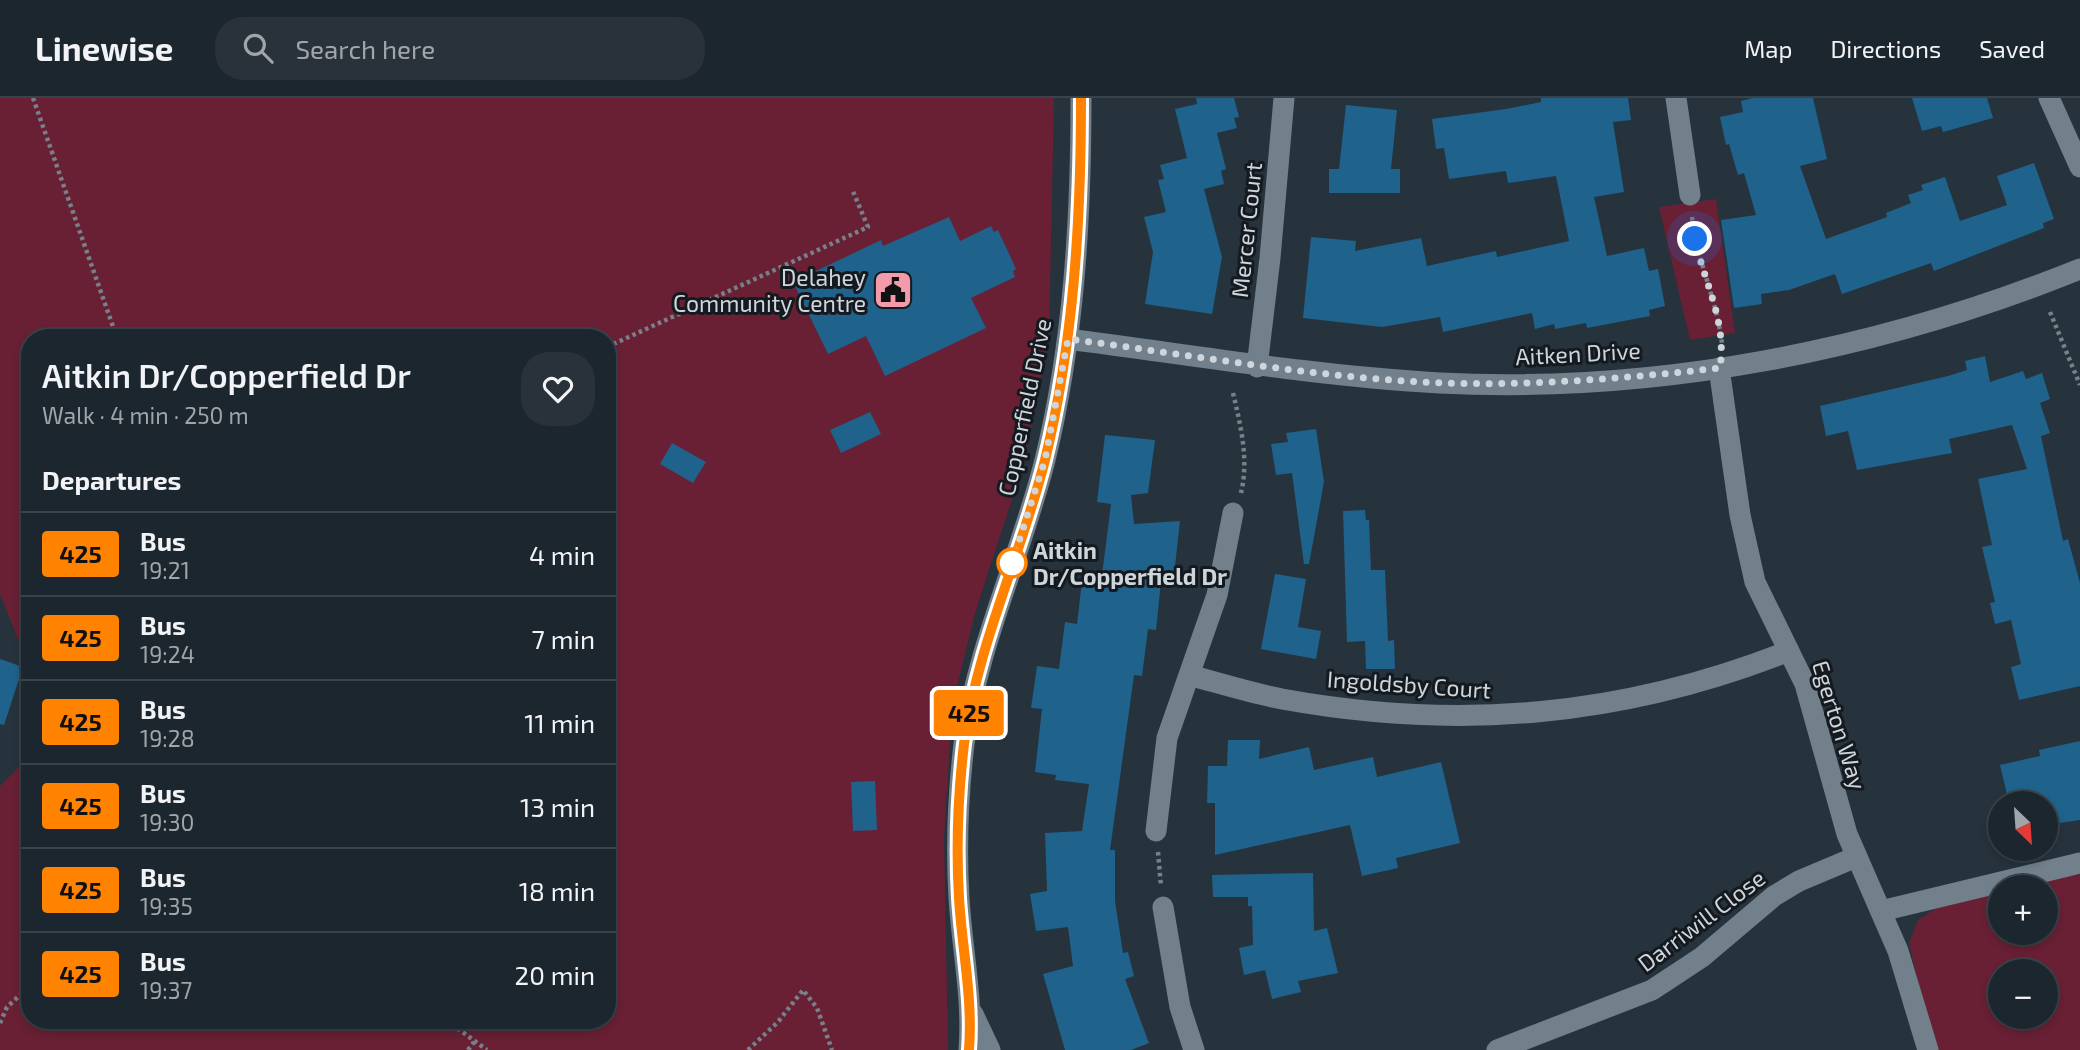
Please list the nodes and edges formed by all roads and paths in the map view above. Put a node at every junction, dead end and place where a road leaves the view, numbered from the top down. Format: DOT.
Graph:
graph roads {
  1 [pos="33,98"];
  2 [pos="1081,98"];
  3 [pos="1284,98"];
  4 [pos="1676,98"];
  5 [pos="2049,98"];
  6 [pos="2080,167"];
  7 [pos="852,190"];
  8 [pos="1690,195"];
  9 [pos="2080,269"];
  10 [pos="2050,312"];
  11 [pos="114,329"];
  12 [pos="1068,339"];
  13 [pos="616,342"];
  14 [pos="1257,367"];
  15 [pos="1720,368"];
  16 [pos="2080,386"];
  17 [pos="1233,393"];
  18 [pos="1233,513"];
  19 [pos="1789,651"];
  20 [pos="1189,675"];
  21 [pos="1156,831"];
  22 [pos="1856,857"];
  23 [pos="2080,863"];
  24 [pos="1163,907"];
  25 [pos="1881,911"];
  26 [pos="21,994"];
  27 [pos="972,1012"];
  28 [pos="0,1023"];
  29 [pos="457,1029"];
  30 [pos="474,1042"];
  31 [pos="468,1050"];
  32 [pos="487,1050"];
  33 [pos="748,1050"];
  34 [pos="832,1050"];
  35 [pos="969,1050"];
  36 [pos="990,1050"];
  37 [pos="1194,1050"];
  38 [pos="1497,1050"];
  39 [pos="1928,1050"];
  1 -- 11 [label="path"];
  2 -- 12 [label="street, Copperfield Drive"];
  3 -- 14 [label="street, Mercer Court"];
  4 -- 8 [label="street"];
  5 -- 6 [label="street"];
  7 -- 13 [label="path"];
  8 -- 15 [label="path"];
  9 -- 15 [label="street, Aitken Drive"];
  10 -- 16 [label="path"];
  12 -- 14 [label="street, Aitken Drive"];
  12 -- 27 [label="street, Copperfield Drive"];
  14 -- 15 [label="street, Aitken Drive"];
  15 -- 19 [label="street, Egerton Way"];
  17 -- 18 [label="path"];
  18 -- 20 [label="street"];
  19 -- 20 [label="street, Ingoldsby Court"];
  19 -- 22 [label="street, Egerton Way"];
  20 -- 21 [label="street"];
  21 -- 24 [label="path"];
  22 -- 25 [label="street, Egerton Way"];
  22 -- 38 [label="street, Darriwill Close"];
  23 -- 25 [label="street"];
  24 -- 37 [label="street"];
  25 -- 39 [label="street, Egerton Way"];
  26 -- 28 [label="path"];
  27 -- 35 [label="street, Copperfield Drive"];
  27 -- 36 [label="street, Copperfield Drive"];
  29 -- 30 [label="path"];
  30 -- 31 [label="path"];
  30 -- 32 [label="path"];
  33 -- 34 [label="path"];
}
